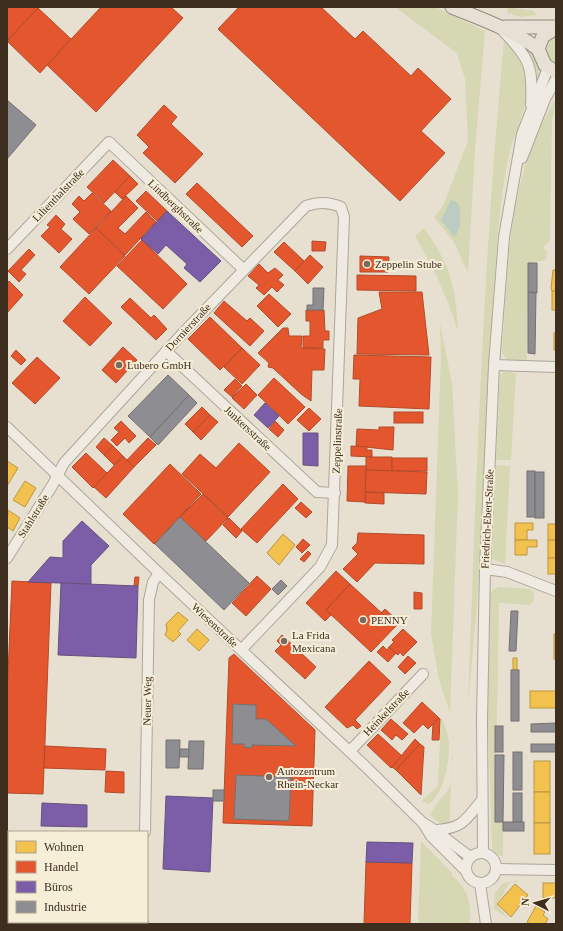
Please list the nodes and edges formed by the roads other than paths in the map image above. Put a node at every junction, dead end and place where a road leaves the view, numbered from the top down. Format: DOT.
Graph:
graph roads {
  1 [pos="452,7"];
  2 [pos="499,27"];
  3 [pos="556,27"];
  4 [pos="538,49"];
  5 [pos="553,73"];
  6 [pos="556,92"];
  7 [pos="545,99"];
  8 [pos="530,112"];
  9 [pos="109,142"];
  10 [pos="512,186"];
  11 [pos="333,204"];
  12 [pos="7,249"];
  13 [pos="243,269"];
  14 [pos="166,351"];
  15 [pos="494,365"];
  16 [pos="556,367"];
  17 [pos="7,427"];
  18 [pos="57,474"];
  19 [pos="335,493"];
  20 [pos="7,558"];
  21 [pos="485,569"];
  22 [pos="159,573"];
  23 [pos="556,591"];
  24 [pos="242,649"];
  25 [pos="423,674"];
  26 [pos="350,751"];
  27 [pos="482,800"];
  28 [pos="423,823"];
  29 [pos="437,830"];
  30 [pos="145,831"];
  31 [pos="483,853"];
  32 [pos="471,857"];
  33 [pos="496,868"];
  34 [pos="556,870"];
  35 [pos="466,871"];
  36 [pos="480,883"];
  37 [pos="486,924"];
  1 -- 2 [label="main road"];
  2 -- 3 [label="main road"];
  2 -- 4 [label="main road"];
  2 -- 8 [label="street"];
  3 -- 4 [label="main road"];
  4 -- 5 [label="main road"];
  5 -- 7 [label="street, Friedrich-Ebert-Straße"];
  5 -- 8 [label="street, Friedrich-Ebert-Straße"];
  6 -- 7 [label="street"];
  7 -- 10 [label="street, Friedrich-Ebert-Straße"];
  8 -- 10 [label="street, Friedrich-Ebert-Straße"];
  9 -- 12 [label="street, Lilienthalstraße"];
  9 -- 13 [label="street, Lindberghstraße"];
  10 -- 15 [label="street, Friedrich-Ebert-Straße"];
  11 -- 13 [label="street, Dornierstraße"];
  11 -- 19 [label="street, Zeppelinstraße"];
  13 -- 14 [label="street, Dornierstraße"];
  14 -- 18 [label="street, Dornierstraße"];
  14 -- 19 [label="street, Junkersstraße"];
  15 -- 16 [label="street"];
  15 -- 21 [label="street, Friedrich-Ebert-Straße"];
  17 -- 18 [label="street, Wiesenstraße"];
  18 -- 20 [label="street, Stahlstraße"];
  18 -- 22 [label="street, Wiesenstraße"];
  19 -- 24 [label="street, Zeppelinstraße"];
  21 -- 23 [label="street"];
  21 -- 27 [label="street, Friedrich-Ebert-Straße"];
  22 -- 24 [label="street, Wiesenstraße"];
  22 -- 30 [label="street, Neuer Weg"];
  24 -- 26 [label="street, Wiesenstraße"];
  25 -- 26 [label="street, Heinkelstraße"];
  26 -- 28 [label="street, Wiesenstraße"];
  27 -- 29 [label="street"];
  27 -- 31 [label="street, Friedrich-Ebert-Straße"];
  28 -- 29 [label="street, Wiesenstraße"];
  28 -- 35 [label="street, Wiesenstraße"];
  29 -- 32 [label="street, Wiesenstraße"];
  31 -- 32 [label="street"];
  31 -- 33 [label="street"];
  32 -- 35 [label="street"];
  33 -- 34 [label="street"];
  33 -- 36 [label="street"];
  35 -- 36 [label="street"];
  36 -- 37 [label="street"];
}
